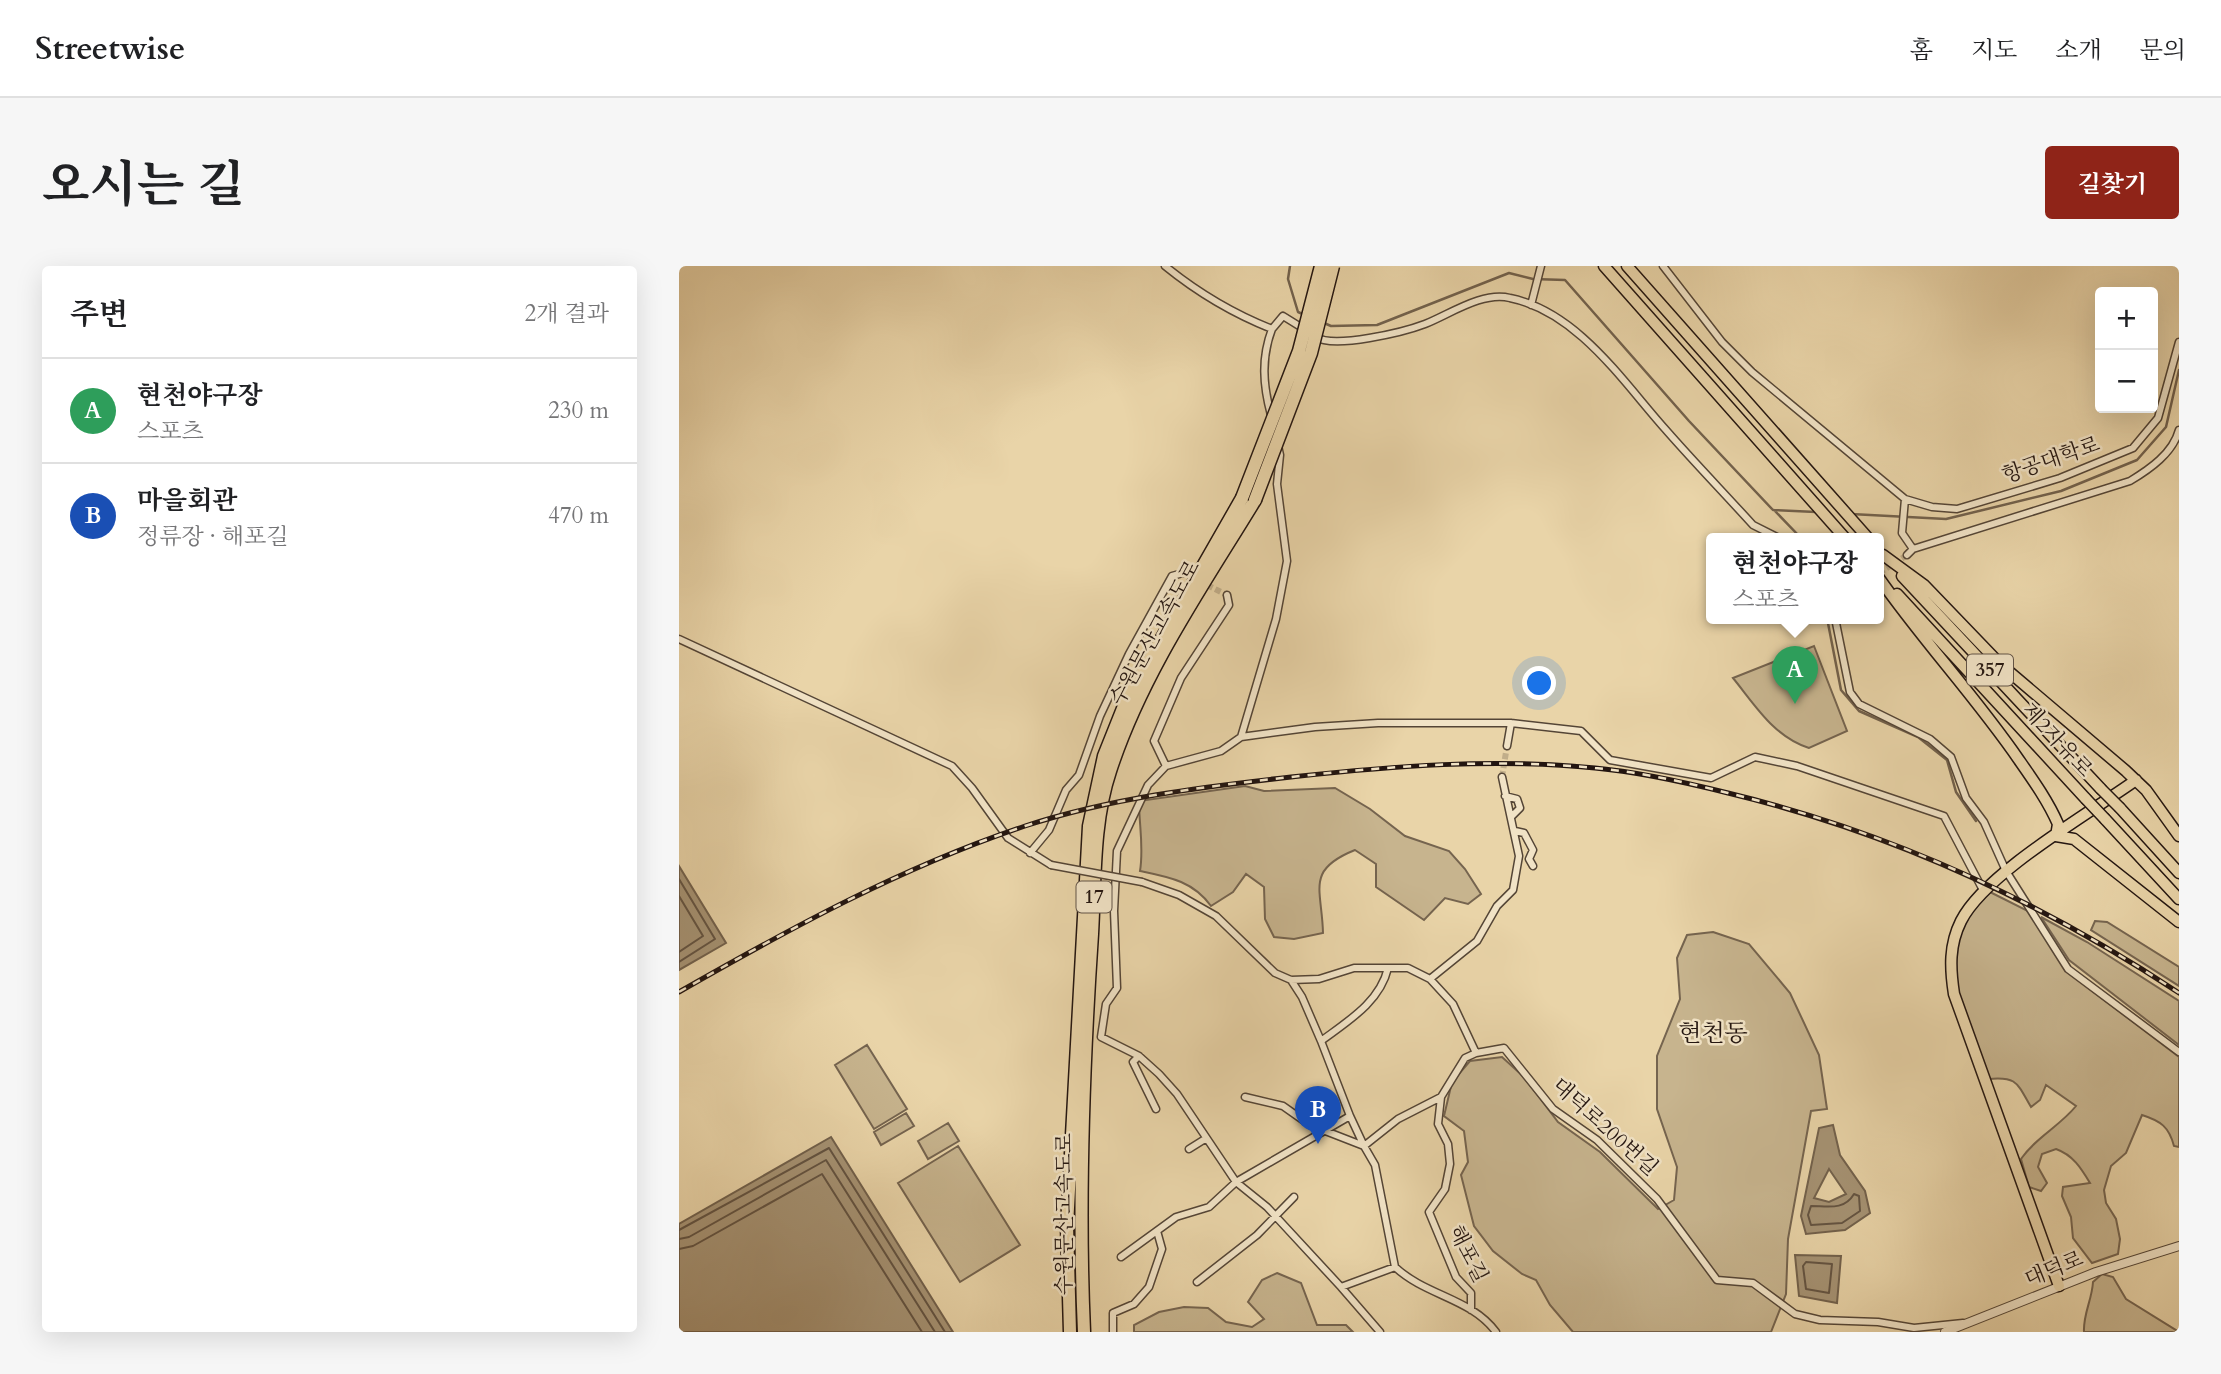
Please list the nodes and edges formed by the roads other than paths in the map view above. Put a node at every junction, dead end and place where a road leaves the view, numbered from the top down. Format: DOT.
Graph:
graph roads {
  1 [pos="1165,266"];
  2 [pos="1321,266"];
  3 [pos="1332,266"];
  4 [pos="1604,266"];
  5 [pos="1627,266"];
  6 [pos="1663,266"];
  7 [pos="1540,268"];
  8 [pos="1531,304"];
  9 [pos="1272,328"];
  10 [pos="2179,342"];
  11 [pos="2179,430"];
  12 [pos="1905,499"];
  13 [pos="1770,533"];
  14 [pos="1841,533"];
  15 [pos="1863,533"];
  16 [pos="1884,555"];
  17 [pos="1884,556"];
  18 [pos="1183,573"];
  19 [pos="1884,581"];
  20 [pos="1884,584"];
  21 [pos="1227,595"];
  22 [pos="1836,624"];
  23 [pos="679,639"];
  24 [pos="1511,723"];
  25 [pos="1241,737"];
  26 [pos="1507,746"];
  27 [pos="1166,766"];
  28 [pos="1502,776"];
  29 [pos="2136,780"];
  30 [pos="1515,831"];
  31 [pos="2056,836"];
  32 [pos="2179,836"];
  33 [pos="1030,853"];
  34 [pos="1533,866"];
  35 [pos="2006,871"];
  36 [pos="2179,873"];
  37 [pos="1984,892"];
  38 [pos="2179,899"];
  39 [pos="2179,922"];
  40 [pos="1388,968"];
  41 [pos="1430,978"];
  42 [pos="1291,980"];
  43 [pos="1321,1041"];
  44 [pos="2179,1052"];
  45 [pos="1476,1053"];
  46 [pos="1139,1056"];
  47 [pos="1245,1097"];
  48 [pos="1441,1097"];
  49 [pos="1156,1109"];
  50 [pos="1350,1116"];
  51 [pos="1324,1131"];
  52 [pos="1205,1139"];
  53 [pos="1364,1146"];
  54 [pos="1189,1149"];
  55 [pos="1235,1182"];
  56 [pos="1294,1198"];
  57 [pos="1276,1218"];
  58 [pos="1157,1231"];
  59 [pos="2179,1247"];
  60 [pos="1121,1257"];
  61 [pos="1395,1267"];
  62 [pos="1197,1282"];
  63 [pos="2059,1286"];
  64 [pos="1341,1287"];
  65 [pos="1471,1310"];
  66 [pos="1968,1322"];
  67 [pos="1070,1332"];
  68 [pos="1084,1332"];
  69 [pos="1113,1332"];
  70 [pos="1380,1332"];
  71 [pos="1496,1332"];
  72 [pos="1945,1332"];
  1 -- 9 [label="street"];
  2 -- 67 [label="highway, 수원문산고속도로 / 17, bridge"];
  3 -- 68 [label="highway, 수원문산고속도로 / 17, bridge"];
  4 -- 14 [label="highway"];
  5 -- 15 [label="highway"];
  6 -- 12 [label="street"];
  7 -- 8 [label="street"];
  8 -- 9 [label="street"];
  8 -- 13 [label="street"];
  9 -- 25 [label="street"];
  10 -- 12 [label="street, 항공대학로"];
  11 -- 12 [label="street, 항공대학로"];
  16 -- 29 [label="highway"];
  17 -- 36 [label="highway, 제2자유로 / 357, bridge"];
  18 -- 33 [label="street"];
  19 -- 38 [label="highway, 제2자유로 / 357, bridge"];
  20 -- 31 [label="highway"];
  21 -- 27 [label="street"];
  22 -- 35 [label="street"];
  23 -- 33 [label="street"];
  24 -- 25 [label="street"];
  24 -- 26 [label="street"];
  24 -- 37 [label="street"];
  25 -- 27 [label="street"];
  27 -- 46 [label="street"];
  28 -- 30 [label="street"];
  29 -- 31 [label="highway"];
  29 -- 32 [label="highway"];
  30 -- 34 [label="street"];
  30 -- 41 [label="street"];
  31 -- 35 [label="highway"];
  31 -- 39 [label="highway"];
  33 -- 42 [label="street, bridge"];
  35 -- 37 [label="highway"];
  35 -- 44 [label="street"];
  37 -- 63 [label="highway"];
  40 -- 41 [label="street"];
  40 -- 42 [label="street"];
  40 -- 43 [label="street"];
  41 -- 45 [label="street"];
  42 -- 43 [label="street"];
  43 -- 50 [label="street"];
  45 -- 48 [label="street"];
  45 -- 66 [label="street, 대덕로200번길"];
  46 -- 49 [label="street"];
  46 -- 52 [label="street"];
  47 -- 51 [label="street"];
  48 -- 53 [label="street"];
  48 -- 65 [label="street, 해포길"];
  50 -- 51 [label="street"];
  50 -- 53 [label="street"];
  51 -- 53 [label="street"];
  51 -- 55 [label="street"];
  52 -- 54 [label="street"];
  52 -- 55 [label="street"];
  53 -- 61 [label="street"];
  55 -- 57 [label="street"];
  55 -- 58 [label="street"];
  56 -- 57 [label="street"];
  57 -- 62 [label="street"];
  57 -- 64 [label="street"];
  58 -- 60 [label="street"];
  58 -- 69 [label="street"];
  59 -- 63 [label="street, 대덕로"];
  61 -- 64 [label="street"];
  61 -- 65 [label="street, 해포길"];
  63 -- 66 [label="street, 대덕로"];
  64 -- 70 [label="street"];
  65 -- 71 [label="street, 해포길"];
  66 -- 72 [label="street, 대덕로"];
}
